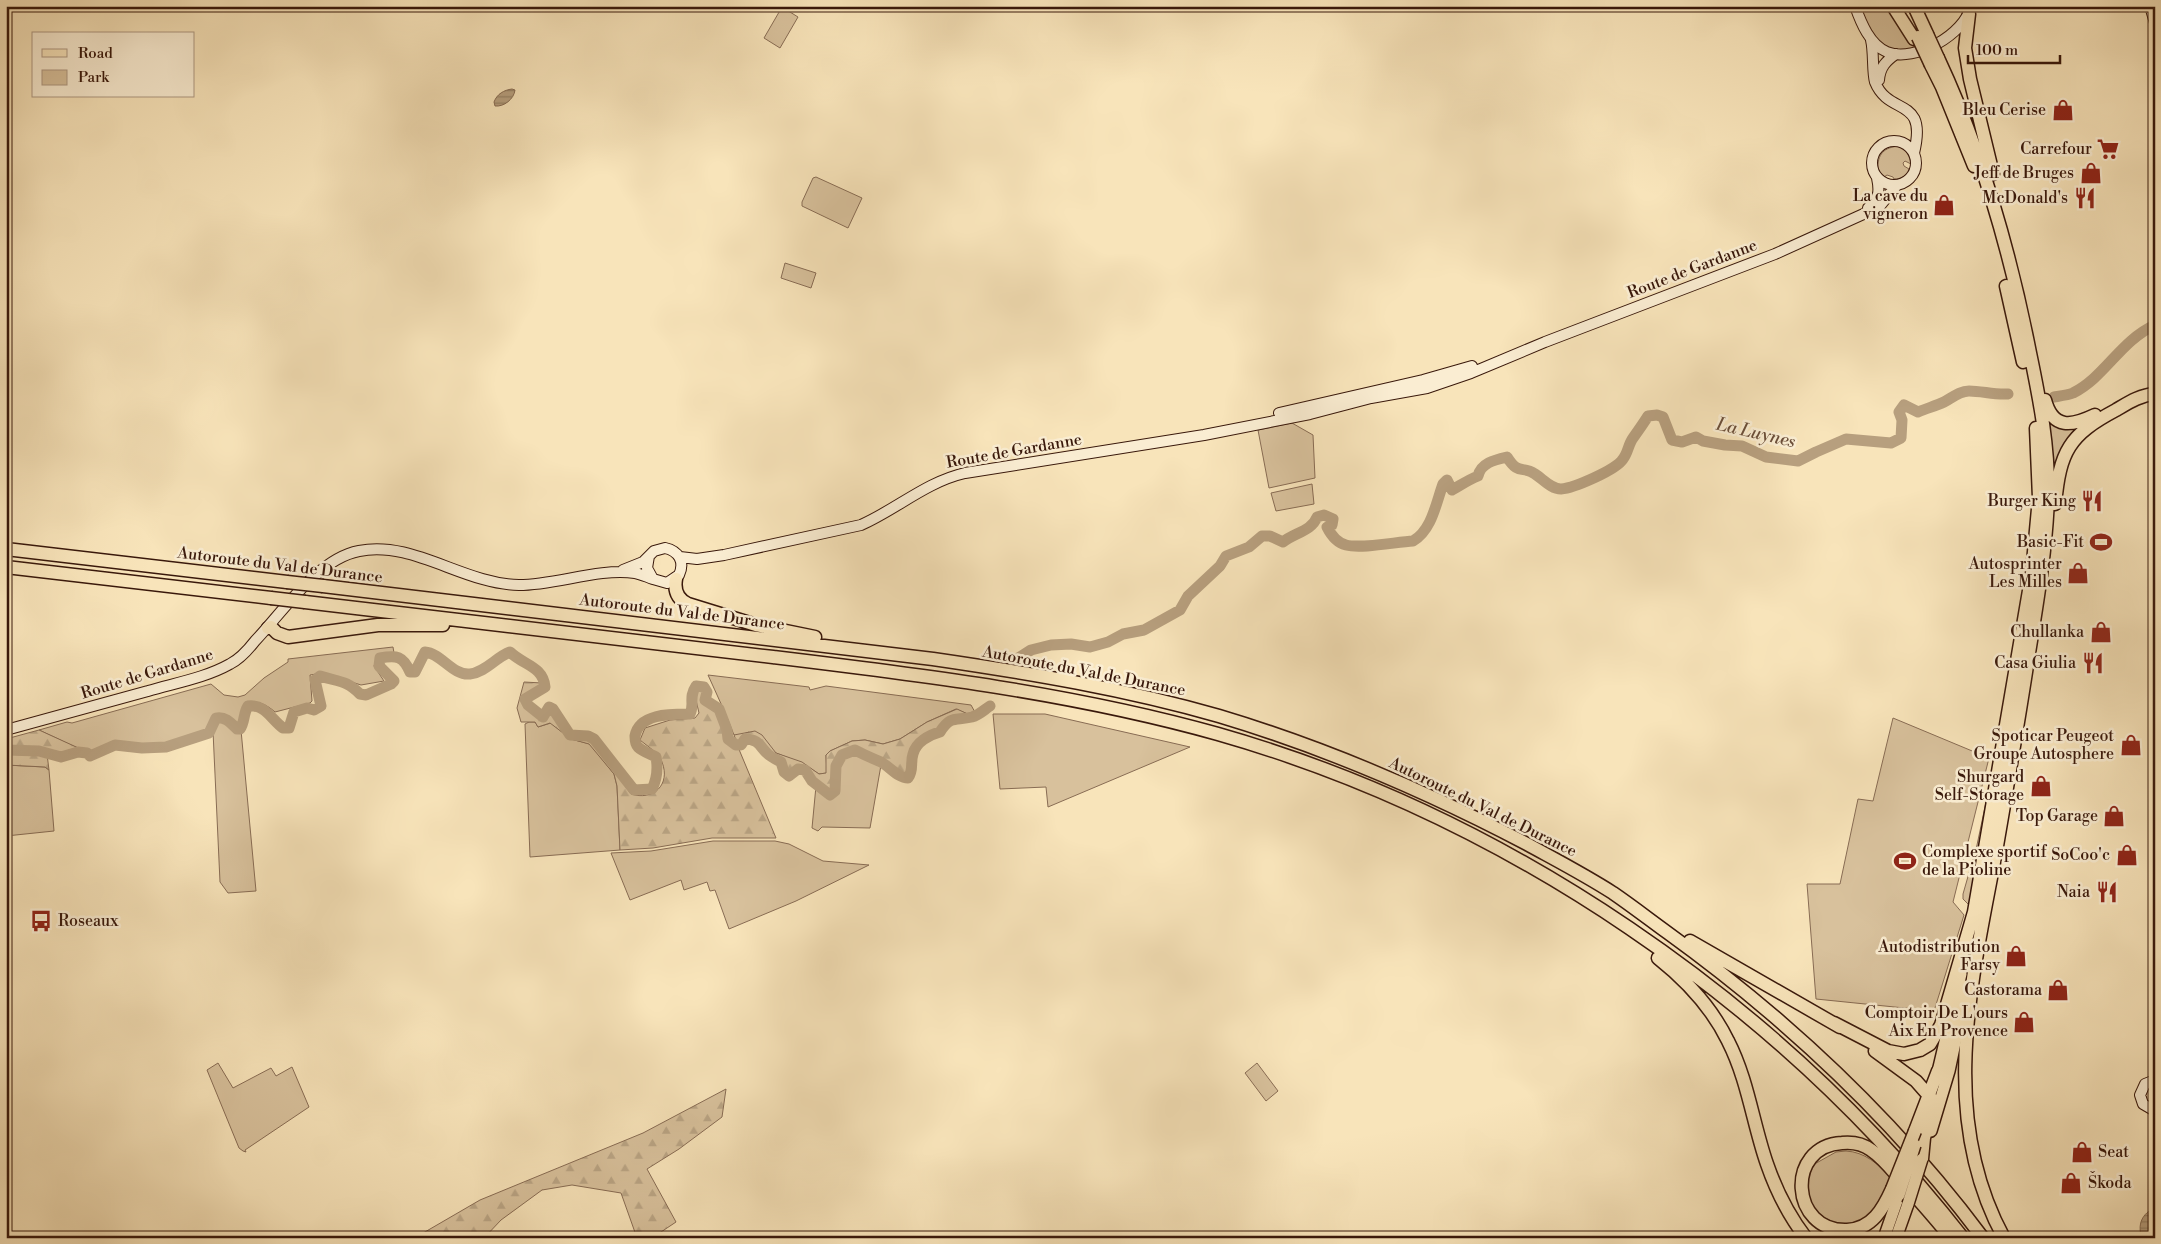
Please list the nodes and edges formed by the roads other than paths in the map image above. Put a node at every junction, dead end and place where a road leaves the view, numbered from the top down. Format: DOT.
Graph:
graph roads {
  1 [pos="1855,6"];
  2 [pos="1893,6"];
  3 [pos="1903,6"];
  4 [pos="1914,6"];
  5 [pos="2150,6"];
  6 [pos="1970,10"];
  7 [pos="2155,23"];
  8 [pos="1920,37"];
  9 [pos="1871,38"];
  10 [pos="1896,54"];
  11 [pos="1934,61"];
  12 [pos="1879,88"];
  13 [pos="1916,120"];
  14 [pos="1901,142"];
  15 [pos="1914,153"];
  16 [pos="1877,178"];
  17 [pos="1897,185"];
  18 [pos="1859,216"];
  19 [pos="2021,311"];
  20 [pos="2026,330"];
  21 [pos="2155,384"];
  22 [pos="2155,394"];
  23 [pos="6,548"];
  24 [pos="724,555"];
  25 [pos="649,556"];
  26 [pos="680,557"];
  27 [pos="6,567"];
  28 [pos="607,574"];
  29 [pos="678,575"];
  30 [pos="653,579"];
  31 [pos="2036,610"];
  32 [pos="273,625"];
  33 [pos="633,640"];
  34 [pos="933,659"];
  35 [pos="6,730"];
  36 [pos="2001,821"];
  37 [pos="1587,901"];
  38 [pos="1624,901"];
  39 [pos="1974,912"];
  40 [pos="1834,1023"];
  41 [pos="1938,1071"];
  42 [pos="2154,1079"];
  43 [pos="1930,1096"];
  44 [pos="2155,1111"];
  45 [pos="1921,1136"];
  46 [pos="1922,1159"];
  47 [pos="1895,1192"];
  48 [pos="1835,1233"];
  49 [pos="1806,1238"];
  50 [pos="1884,1238"];
  51 [pos="1896,1238"];
  52 [pos="1951,1238"];
  53 [pos="1963,1238"];
  54 [pos="1984,1238"];
  55 [pos="2004,1238"];
  1 -- 9 [label="main road"];
  2 -- 8 [label="highway"];
  3 -- 8 [label="highway"];
  4 -- 8 [label="highway"];
  5 -- 7 [label="main road"];
  6 -- 10 [label="main road"];
  6 -- 19 [label="highway"];
  8 -- 11 [label="highway, bridge"];
  9 -- 10 [label="main road"];
  9 -- 12 [label="main road"];
  10 -- 12 [label="main road"];
  11 -- 19 [label="highway"];
  11 -- 39 [label="highway"];
  12 -- 13 [label="main road"];
  13 -- 14 [label="main road"];
  13 -- 15 [label="main road"];
  14 -- 15 [label="main road"];
  14 -- 16 [label="main road"];
  15 -- 17 [label="main road"];
  16 -- 17 [label="main road"];
  16 -- 18 [label="main road"];
  17 -- 18 [label="main road, Route de Gardanne"];
  18 -- 24 [label="main road, Route de Gardanne"];
  19 -- 20 [label="highway"];
  20 -- 21 [label="highway"];
  20 -- 31 [label="highway"];
  22 -- 31 [label="highway"];
  23 -- 34 [label="highway, Autoroute du Val de Durance, bridge"];
  24 -- 26 [label="main road"];
  24 -- 29 [label="main road"];
  25 -- 26 [label="main road"];
  25 -- 28 [label="main road"];
  25 -- 30 [label="main road"];
  26 -- 29 [label="main road"];
  27 -- 33 [label="highway, Autoroute du Val de Durance, bridge"];
  28 -- 30 [label="main road"];
  28 -- 32 [label="main road, Route de Gardanne"];
  29 -- 30 [label="main road"];
  29 -- 34 [label="highway"];
  31 -- 36 [label="highway"];
  32 -- 33 [label="highway"];
  32 -- 35 [label="main road, Route de Gardanne"];
  33 -- 37 [label="highway, Autoroute du Val de Durance"];
  34 -- 38 [label="highway, Autoroute du Val de Durance"];
  36 -- 45 [label="main road"];
  36 -- 55 [label="highway"];
  37 -- 49 [label="highway"];
  37 -- 53 [label="highway, Autoroute du Val de Durance"];
  38 -- 40 [label="highway"];
  38 -- 54 [label="highway, Autoroute du Val de Durance"];
  39 -- 40 [label="highway"];
  39 -- 41 [label="main road"];
  40 -- 43 [label="highway"];
  41 -- 43 [label="highway"];
  42 -- 44 [label="main road"];
  43 -- 45 [label="highway"];
  45 -- 46 [label="highway"];
  45 -- 47 [label="highway, bridge"];
  46 -- 51 [label="main road, bridge"];
  47 -- 48 [label="highway"];
  47 -- 50 [label="main road"];
  48 -- 52 [label="highway"];
}
